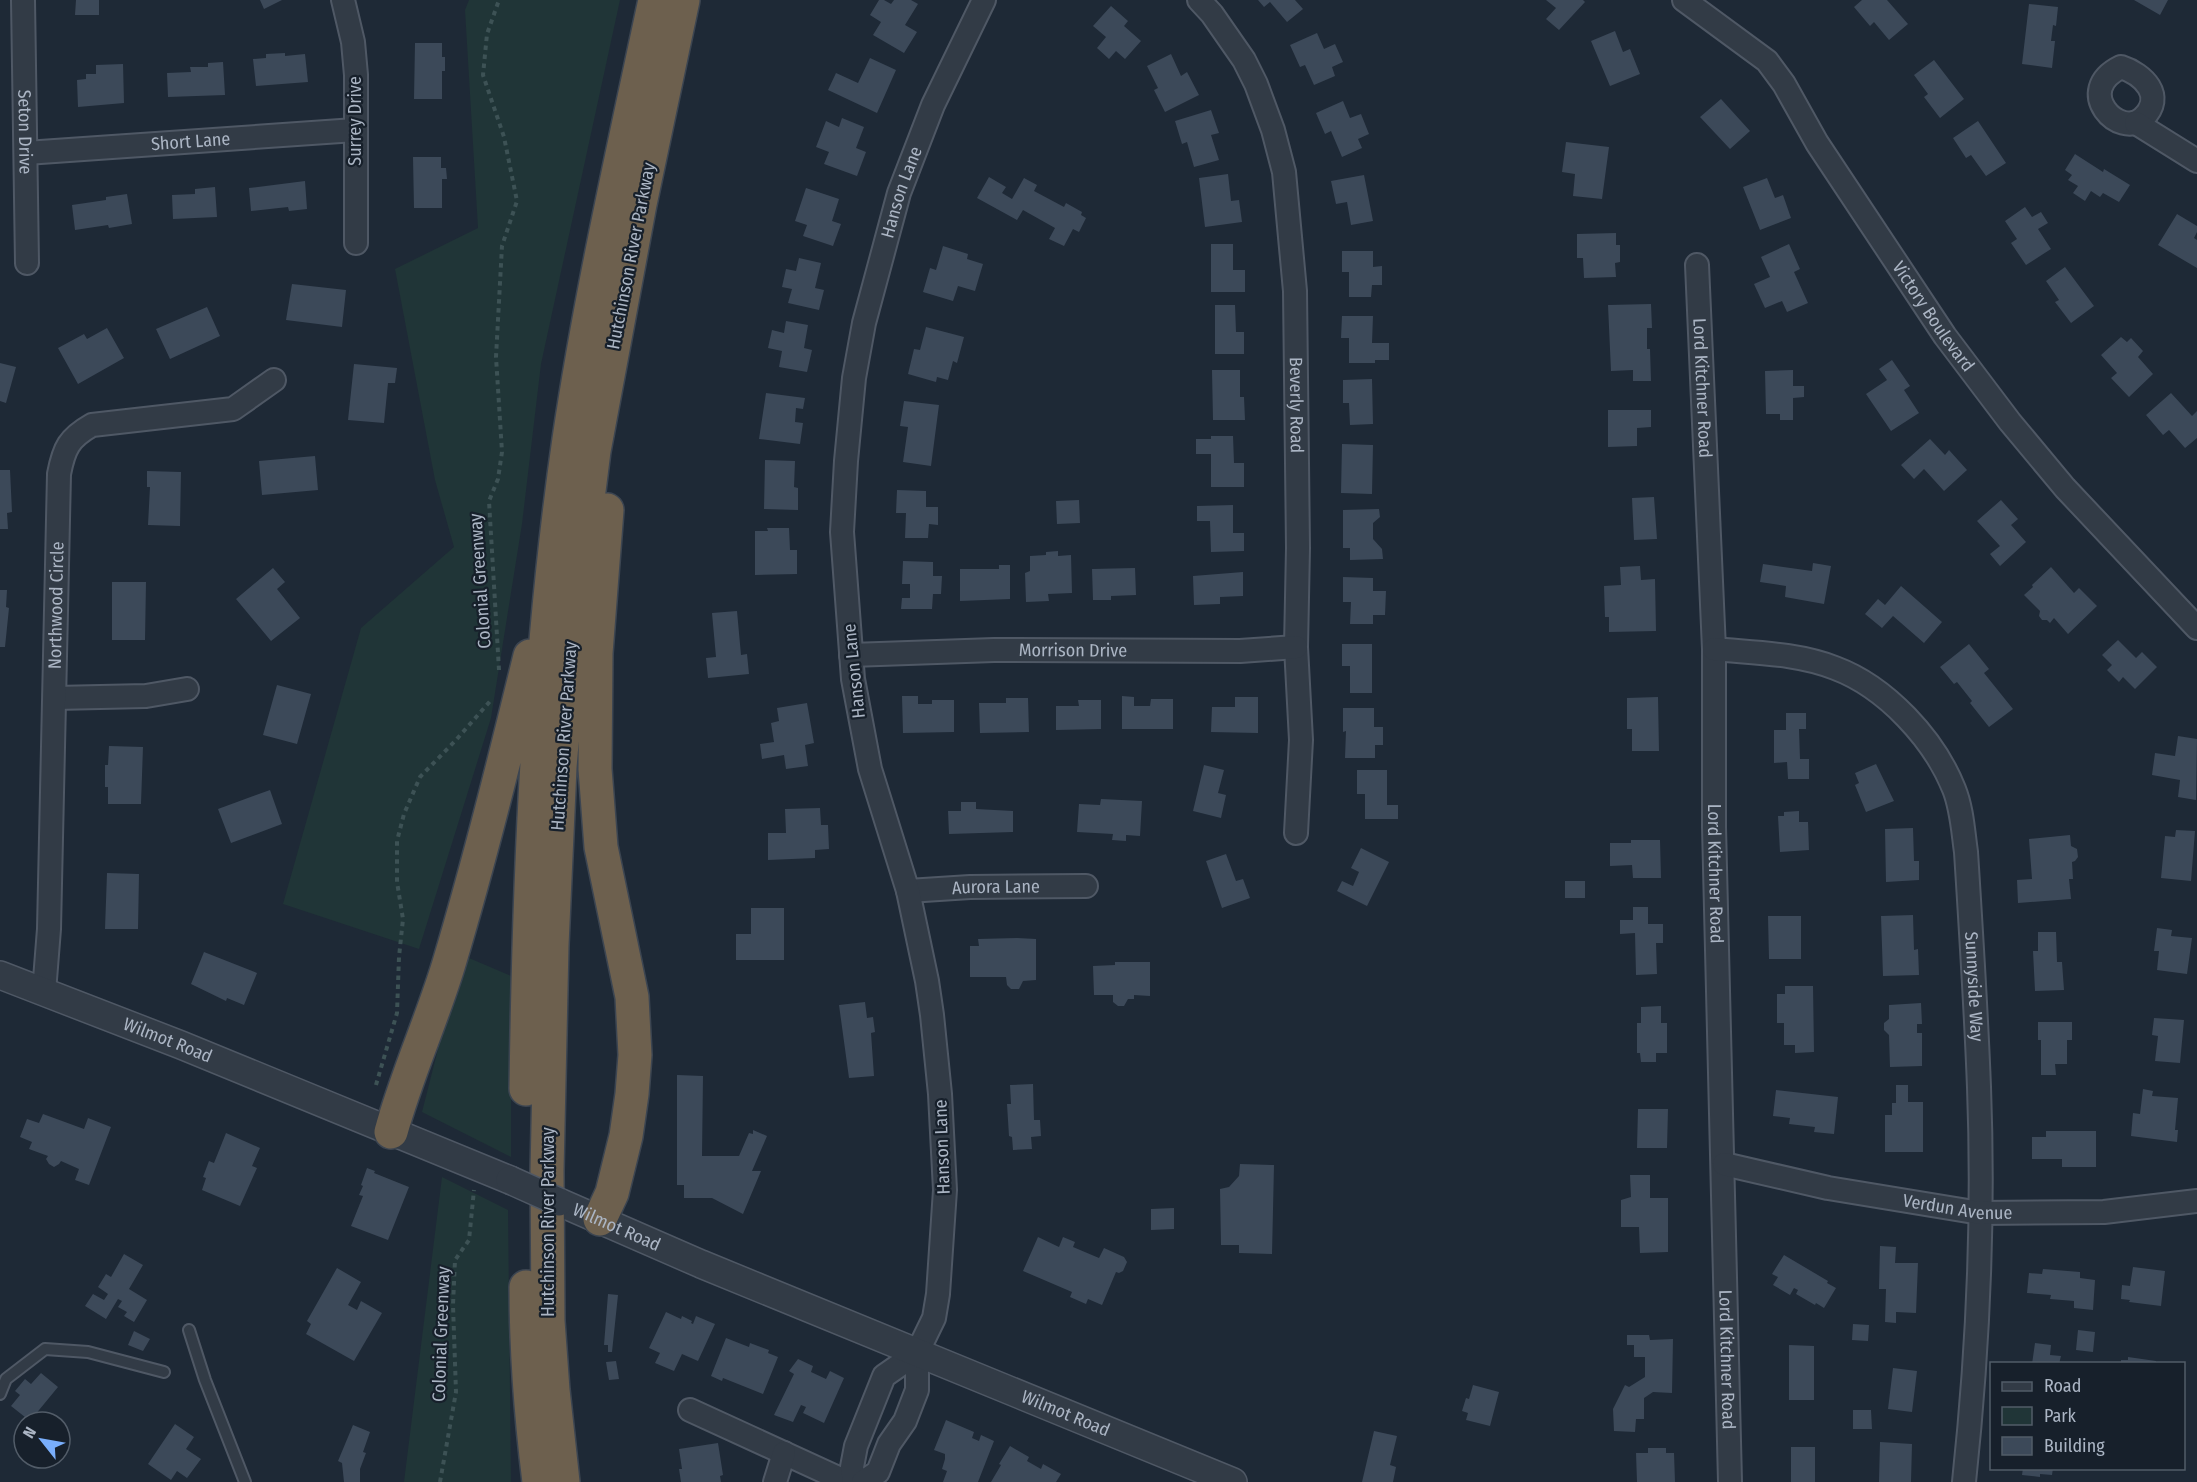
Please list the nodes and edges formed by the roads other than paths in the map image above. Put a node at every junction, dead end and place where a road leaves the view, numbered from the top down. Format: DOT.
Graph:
graph roads {
  1 [pos="23,0"];
  2 [pos="343,0"];
  3 [pos="655,0"];
  4 [pos="683,0"];
  5 [pos="984,0"];
  6 [pos="1199,0"];
  7 [pos="1684,0"];
  8 [pos="2136,123"];
  9 [pos="355,130"];
  10 [pos="26,153"];
  11 [pos="2197,160"];
  12 [pos="356,243"];
  13 [pos="27,263"];
  14 [pos="1697,265"];
  15 [pos="274,380"];
  16 [pos="604,403"];
  17 [pos="556,553"];
  18 [pos="2197,628"];
  19 [pos="1296,647"];
  20 [pos="1714,649"];
  21 [pos="851,654"];
  22 [pos="187,689"];
  23 [pos="55,698"];
  24 [pos="1296,833"];
  25 [pos="1086,886"];
  26 [pos="908,891"];
  27 [pos="0,975"];
  28 [pos="44,992"];
  29 [pos="391,1132"];
  30 [pos="1724,1164"];
  31 [pos="2197,1201"];
  32 [pos="1980,1213"];
  33 [pos="600,1219"];
  34 [pos="189,1330"];
  35 [pos="916,1353"];
  36 [pos="164,1372"];
  37 [pos="0,1394"];
  38 [pos="690,1410"];
  39 [pos="784,1453"];
  40 [pos="246,1482"];
  41 [pos="539,1482"];
  42 [pos="563,1482"];
  43 [pos="775,1482"];
  44 [pos="847,1482"];
  45 [pos="854,1482"];
  46 [pos="863,1482"];
  47 [pos="1233,1482"];
  48 [pos="1730,1482"];
  49 [pos="1964,1482"];
  1 -- 10 [label="street, Seton Drive"];
  2 -- 9 [label="street, Surrey Drive"];
  3 -- 17 [label="highway, Hutchinson River Parkway"];
  4 -- 16 [label="highway, Hutchinson River Parkway"];
  5 -- 21 [label="street, Hanson Lane"];
  6 -- 19 [label="street, Beverly Road"];
  7 -- 18 [label="street, Victory Boulevard"];
  8 -- 11 [label="street"];
  9 -- 10 [label="street, Short Lane"];
  9 -- 12 [label="street, Surrey Drive"];
  10 -- 13 [label="street, Seton Drive"];
  14 -- 20 [label="street, Lord Kitchner Road"];
  15 -- 23 [label="street, Northwood Circle"];
  16 -- 33 [label="highway"];
  16 -- 42 [label="highway, Hutchinson River Parkway"];
  17 -- 29 [label="highway"];
  17 -- 41 [label="highway, Hutchinson River Parkway"];
  19 -- 21 [label="street, Morrison Drive"];
  19 -- 24 [label="street, Beverly Road"];
  20 -- 30 [label="street, Lord Kitchner Road"];
  20 -- 32 [label="street, Sunnyside Way"];
  21 -- 26 [label="street, Hanson Lane"];
  22 -- 23 [label="street"];
  23 -- 28 [label="street, Northwood Circle"];
  25 -- 26 [label="street, Aurora Lane"];
  26 -- 35 [label="street, Hanson Lane"];
  27 -- 28 [label="street, Wilmot Road"];
  28 -- 29 [label="street, Wilmot Road"];
  29 -- 33 [label="street, Wilmot Road, bridge"];
  30 -- 32 [label="street, Verdun Avenue"];
  30 -- 48 [label="street, Lord Kitchner Road"];
  31 -- 32 [label="street, Verdun Avenue"];
  32 -- 49 [label="street, Sunnyside Way"];
  33 -- 35 [label="street, Wilmot Road"];
  34 -- 40 [label="lane"];
  35 -- 45 [label="street"];
  35 -- 46 [label="street"];
  35 -- 47 [label="street, Wilmot Road"];
  36 -- 37 [label="lane"];
  38 -- 39 [label="street"];
  39 -- 43 [label="street"];
  39 -- 44 [label="street"];
}
